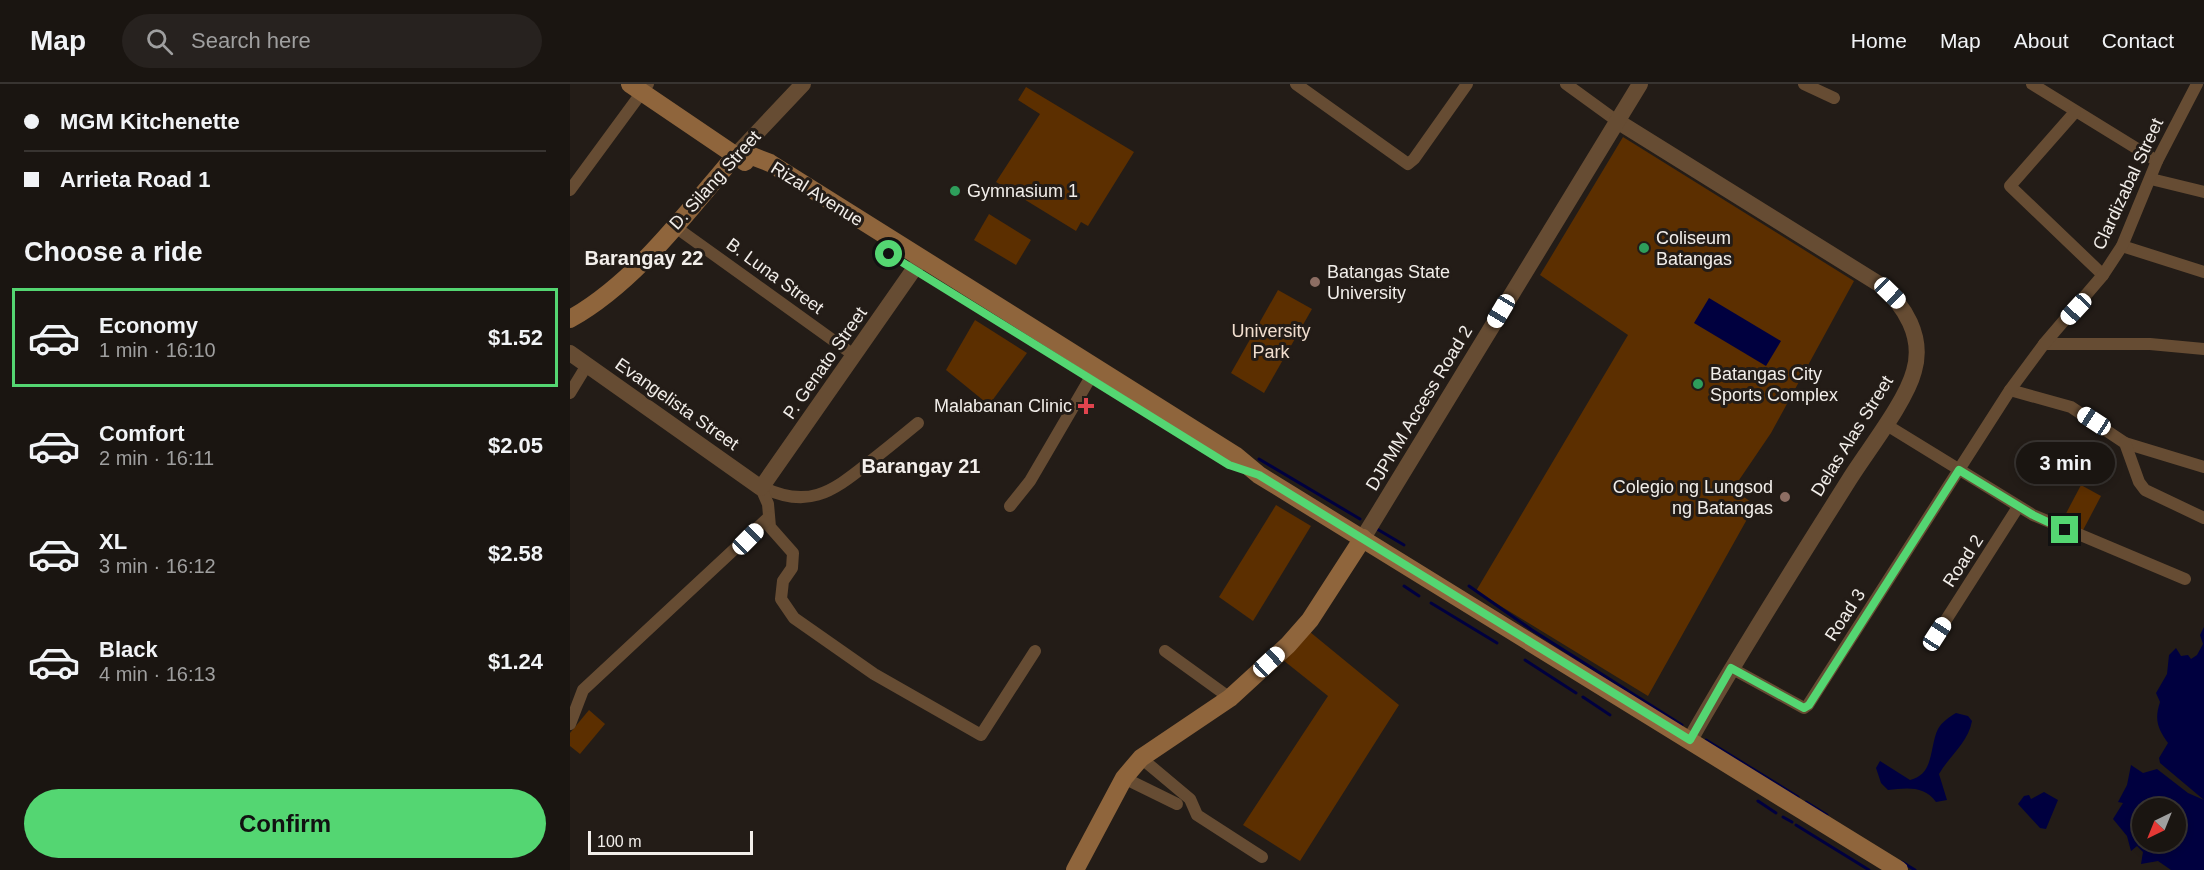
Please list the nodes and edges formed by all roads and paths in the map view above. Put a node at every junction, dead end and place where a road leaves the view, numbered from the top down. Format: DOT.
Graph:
graph roads {
  1 [pos="803,84"];
  2 [pos="1296,84"];
  3 [pos="1467,84"];
  4 [pos="1566,84"];
  5 [pos="1640,84"];
  6 [pos="1804,84"];
  7 [pos="2032,84"];
  8 [pos="2197,84"];
  9 [pos="640,87"];
  10 [pos="1834,98"];
  11 [pos="2075,112"];
  12 [pos="1617,121"];
  13 [pos="735,156"];
  14 [pos="2157,161"];
  15 [pos="2151,179"];
  16 [pos="570,190"];
  17 [pos="2204,192"];
  18 [pos="674,226"];
  19 [pos="2122,246"];
  20 [pos="917,264"];
  21 [pos="2204,272"];
  22 [pos="2103,275"];
  23 [pos="570,319"];
  24 [pos="2043,344"];
  25 [pos="2204,349"];
  26 [pos="570,353"];
  27 [pos="855,356"];
  28 [pos="587,365"];
  29 [pos="1094,373"];
  30 [pos="2010,390"];
  31 [pos="570,393"];
  32 [pos="918,423"];
  33 [pos="1885,424"];
  34 [pos="2125,442"];
  35 [pos="2204,467"];
  36 [pos="1959,470"];
  37 [pos="762,488"];
  38 [pos="1010,506"];
  39 [pos="2018,507"];
  40 [pos="769,517"];
  41 [pos="2204,518"];
  42 [pos="1363,538"];
  43 [pos="2185,579"];
  44 [pos="1937,634"];
  45 [pos="1035,651"];
  46 [pos="1165,651"];
  47 [pos="1731,668"];
  48 [pos="1230,698"];
  49 [pos="570,724"];
  50 [pos="1690,740"];
  51 [pos="1141,758"];
  52 [pos="1124,778"];
  53 [pos="1176,804"];
  54 [pos="1262,857"];
  55 [pos="1075,870"];
  56 [pos="1899,870"];
  1 -- 13 [label="street, D. Silang Street"];
  2 -- 3 [label="street"];
  4 -- 12 [label="street, Delas Alas Street"];
  5 -- 12 [label="street, DJPMM Access Road 2"];
  6 -- 10 [label="street"];
  7 -- 11 [label="street"];
  8 -- 14 [label="street, Clardizabal Street"];
  9 -- 13 [label="main road, Rizal Avenue"];
  9 -- 16 [label="street"];
  11 -- 14 [label="street"];
  11 -- 22 [label="street"];
  12 -- 33 [label="street, Delas Alas Street"];
  12 -- 42 [label="street, DJPMM Access Road 2"];
  13 -- 18 [label="main road, D. Silang Street"];
  13 -- 20 [label="main road, Rizal Avenue"];
  14 -- 15 [label="street, Clardizabal Street"];
  15 -- 17 [label="street"];
  15 -- 19 [label="street, Clardizabal Street"];
  18 -- 23 [label="main road, D. Silang Street"];
  18 -- 27 [label="street, B. Luna Street"];
  19 -- 21 [label="street"];
  19 -- 22 [label="street, Clardizabal Street"];
  20 -- 27 [label="street, P. Genato Street"];
  20 -- 29 [label="main road, Rizal Avenue"];
  22 -- 24 [label="street, Clardizabal Street"];
  24 -- 25 [label="street"];
  24 -- 30 [label="street, Clardizabal Street"];
  26 -- 28 [label="street, Evangelista Street"];
  27 -- 37 [label="street, P. Genato Street"];
  28 -- 31 [label="street"];
  28 -- 37 [label="street, Evangelista Street"];
  29 -- 38 [label="street"];
  29 -- 42 [label="main road, Rizal Avenue"];
  30 -- 34 [label="street"];
  30 -- 36 [label="street, Clardizabal Street"];
  32 -- 37 [label="street"];
  33 -- 36 [label="street"];
  33 -- 47 [label="street, Delas Alas Street"];
  34 -- 35 [label="street"];
  34 -- 41 [label="street"];
  36 -- 39 [label="street"];
  36 -- 47 [label="street, Road 3"];
  37 -- 40 [label="street"];
  39 -- 43 [label="street"];
  39 -- 44 [label="street, Road 2"];
  40 -- 45 [label="street"];
  40 -- 49 [label="street"];
  42 -- 48 [label="main road"];
  42 -- 50 [label="main road, Rizal Avenue"];
  46 -- 48 [label="street"];
  47 -- 50 [label="street, Delas Alas Street"];
  48 -- 51 [label="main road"];
  50 -- 56 [label="main road, Rizal Avenue"];
  51 -- 52 [label="main road"];
  51 -- 54 [label="street"];
  52 -- 53 [label="street"];
  52 -- 55 [label="main road"];
}
